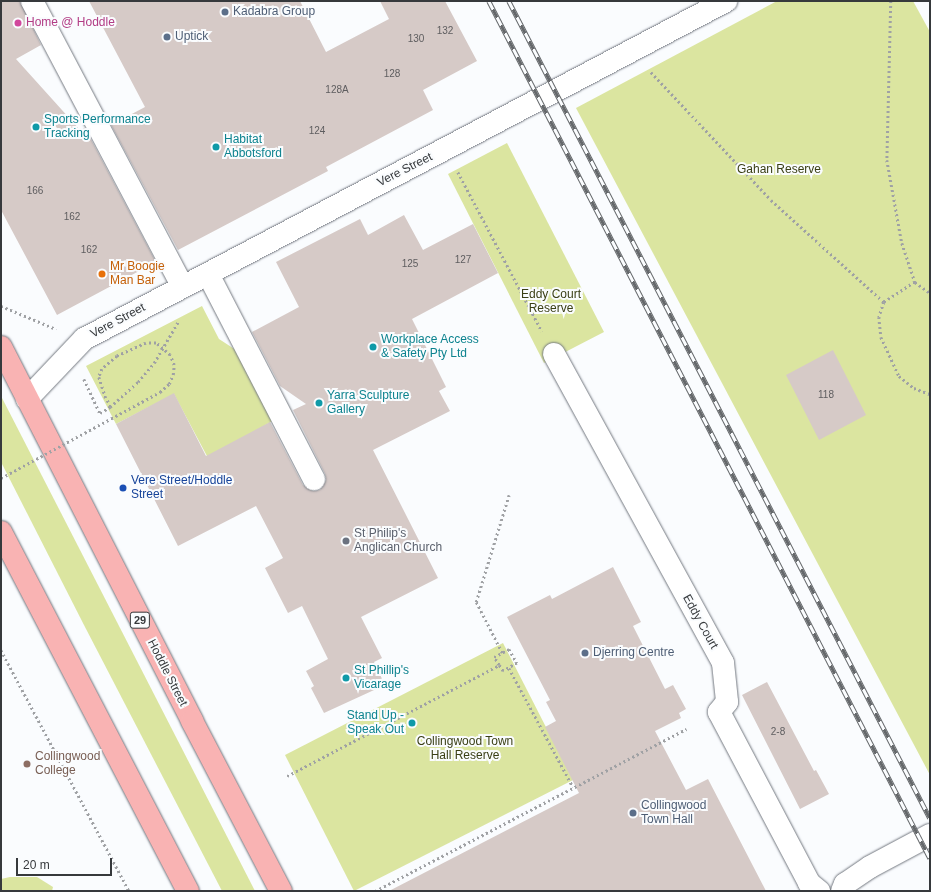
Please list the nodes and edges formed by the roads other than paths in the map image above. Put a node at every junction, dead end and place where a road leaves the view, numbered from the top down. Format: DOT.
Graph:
graph roads {
  1 [pos="32,1"];
  2 [pos="726,1"];
  3 [pos="208,274"];
  4 [pos="183,287"];
  5 [pos="1,347"];
  6 [pos="554,354"];
  7 [pos="27,398"];
  8 [pos="314,479"];
  9 [pos="1,532"];
  10 [pos="930,835"];
  11 [pos="188,891"];
  12 [pos="281,891"];
  13 [pos="820,891"];
  14 [pos="842,891"];
  1 -- 4 [label="street"];
  2 -- 3 [label="street, Vere Street"];
  3 -- 4 [label="street, Vere Street"];
  3 -- 8 [label="street"];
  4 -- 7 [label="street, Vere Street"];
  5 -- 7 [label="highway, Hoddle Street / 29"];
  6 -- 13 [label="street, Eddy Court"];
  7 -- 12 [label="highway, Hoddle Street / 29"];
  9 -- 11 [label="highway"];
  10 -- 14 [label="street"];
}
